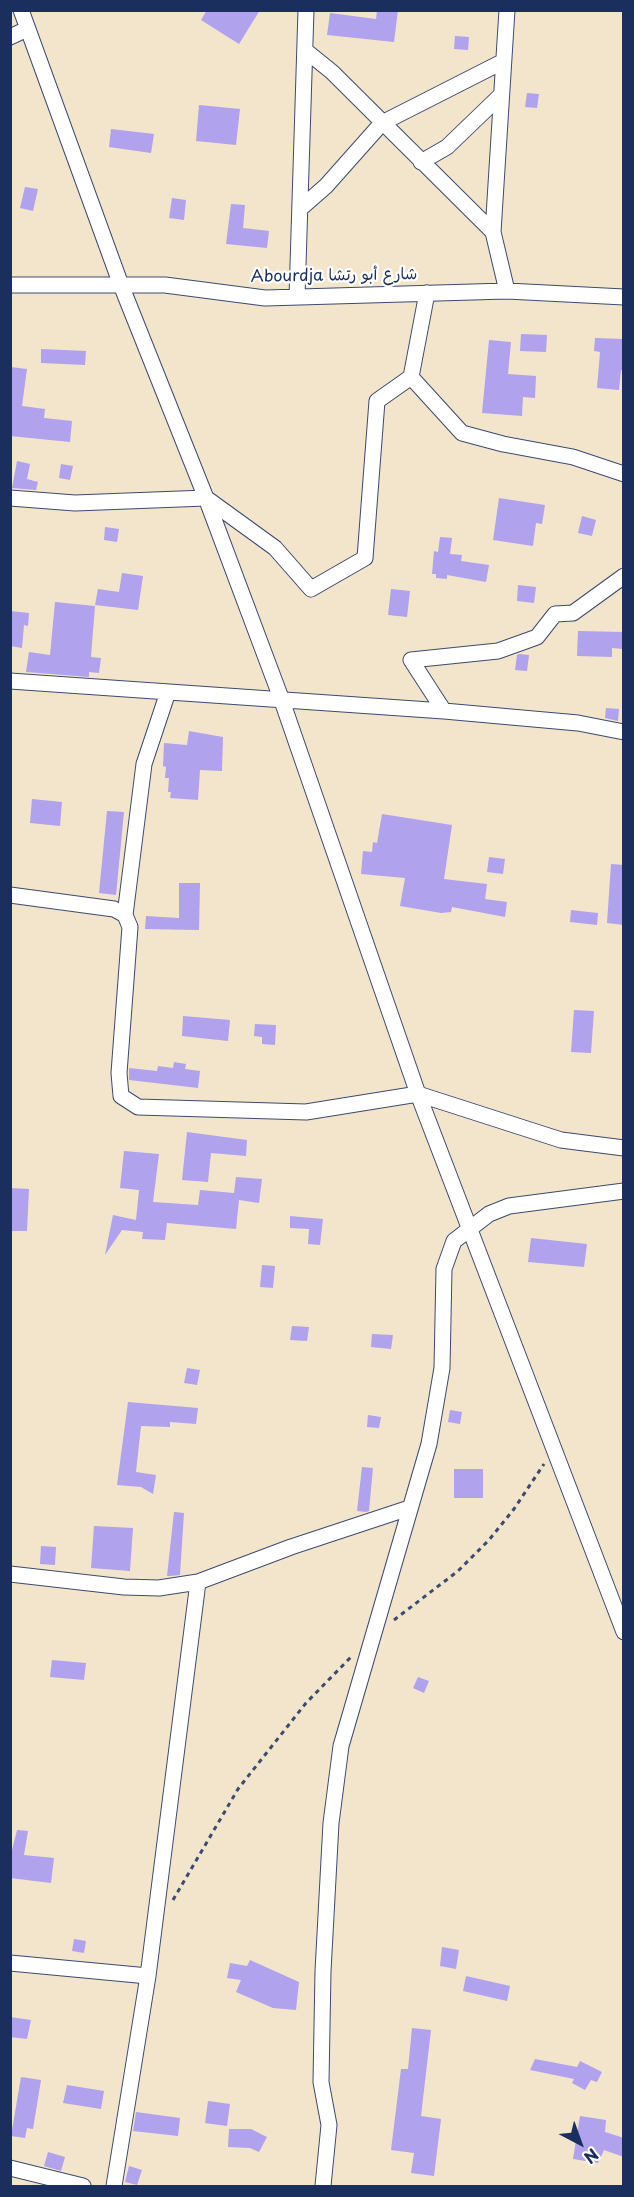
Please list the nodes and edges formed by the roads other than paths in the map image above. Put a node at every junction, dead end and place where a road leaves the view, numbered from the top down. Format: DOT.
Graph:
graph roads {
  1 [pos="21,10"];
  2 [pos="306,10"];
  3 [pos="507,10"];
  4 [pos="27,29"];
  5 [pos="10,36"];
  6 [pos="306,51"];
  7 [pos="502,62"];
  8 [pos="500,96"];
  9 [pos="382,123"];
  10 [pos="421,162"];
  11 [pos="302,207"];
  12 [pos="493,231"];
  13 [pos="10,285"];
  14 [pos="121,285"];
  15 [pos="507,291"];
  16 [pos="427,293"];
  17 [pos="297,297"];
  18 [pos="624,297"];
  19 [pos="411,376"];
  20 [pos="624,474"];
  21 [pos="10,498"];
  22 [pos="206,498"];
  23 [pos="624,576"];
  24 [pos="10,681"];
  25 [pos="168,692"];
  26 [pos="281,698"];
  27 [pos="444,711"];
  28 [pos="624,732"];
  29 [pos="10,895"];
  30 [pos="125,915"];
  31 [pos="418,1094"];
  32 [pos="624,1148"];
  33 [pos="624,1191"];
  34 [pos="469,1228"];
  35 [pos="409,1508"];
  36 [pos="10,1574"];
  37 [pos="198,1582"];
  38 [pos="624,1632"];
  39 [pos="10,1963"];
  40 [pos="148,1976"];
  41 [pos="10,2168"];
  42 [pos="83,2187"];
  43 [pos="114,2187"];
  44 [pos="323,2187"];
  1 -- 4 [label="street"];
  2 -- 6 [label="street"];
  3 -- 7 [label="street"];
  4 -- 5 [label="street"];
  4 -- 14 [label="street"];
  6 -- 9 [label="street"];
  6 -- 11 [label="street"];
  7 -- 8 [label="street"];
  7 -- 9 [label="street"];
  8 -- 10 [label="street"];
  8 -- 12 [label="street"];
  9 -- 10 [label="street"];
  9 -- 11 [label="street"];
  10 -- 12 [label="street"];
  11 -- 17 [label="street"];
  12 -- 15 [label="street"];
  13 -- 14 [label="street, Abourdja شارع أبو رتشا"];
  14 -- 17 [label="street, Abourdja شارع أبو رتشا"];
  14 -- 22 [label="street"];
  15 -- 16 [label="street, Abourdja شارع أبو رتشا"];
  15 -- 18 [label="street, Abourdja شارع أبو رتشا"];
  16 -- 17 [label="street, Abourdja شارع أبو رتشا"];
  16 -- 19 [label="street"];
  19 -- 20 [label="street"];
  19 -- 22 [label="street"];
  21 -- 22 [label="street"];
  22 -- 26 [label="street"];
  23 -- 27 [label="street"];
  24 -- 25 [label="street"];
  25 -- 26 [label="street"];
  25 -- 30 [label="street"];
  26 -- 27 [label="street"];
  26 -- 31 [label="street"];
  27 -- 28 [label="street"];
  29 -- 30 [label="street"];
  30 -- 31 [label="street"];
  31 -- 32 [label="street"];
  31 -- 34 [label="street"];
  33 -- 34 [label="street"];
  34 -- 35 [label="street"];
  34 -- 38 [label="street"];
  35 -- 37 [label="street"];
  35 -- 44 [label="street"];
  36 -- 37 [label="street"];
  37 -- 40 [label="street"];
  39 -- 40 [label="street"];
  40 -- 43 [label="street"];
  41 -- 42 [label="street"];
}
